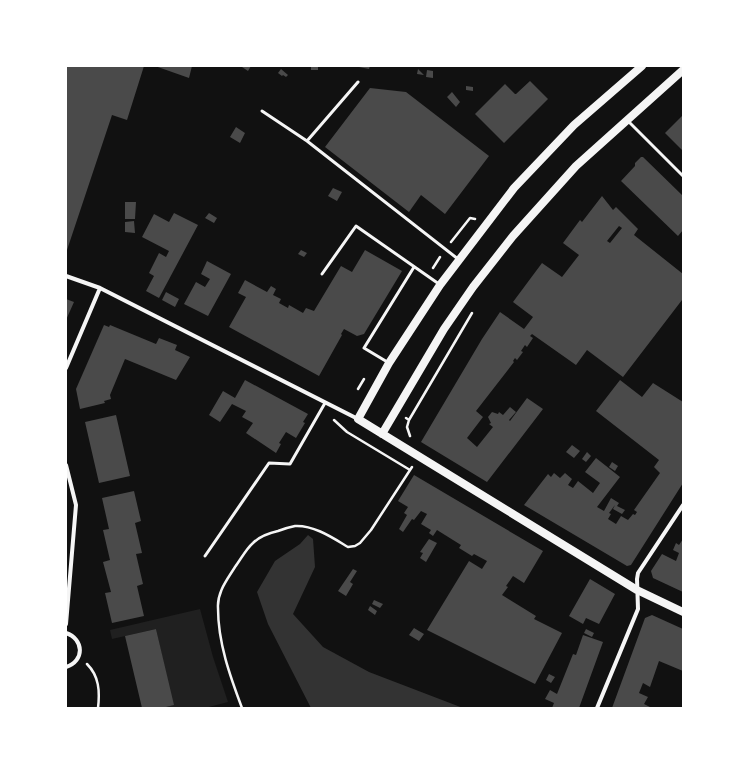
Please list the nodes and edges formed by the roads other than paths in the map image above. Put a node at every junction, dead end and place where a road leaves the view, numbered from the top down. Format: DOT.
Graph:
graph roads {
  1 [pos="642,66"];
  2 [pos="683,70"];
  3 [pos="358,82"];
  4 [pos="262,111"];
  5 [pos="627,120"];
  6 [pos="307,141"];
  7 [pos="683,176"];
  8 [pos="458,260"];
  9 [pos="414,267"];
  10 [pos="322,274"];
  11 [pos="66,276"];
  12 [pos="440,285"];
  13 [pos="100,288"];
  14 [pos="389,363"];
  15 [pos="66,368"];
  16 [pos="325,403"];
  17 [pos="358,419"];
  18 [pos="382,434"];
  19 [pos="66,465"];
  20 [pos="683,505"];
  21 [pos="206,556"];
  22 [pos="637,590"];
  23 [pos="683,612"];
  24 [pos="66,624"];
  25 [pos="66,633"];
  26 [pos="66,668"];
  27 [pos="597,708"];
  1 -- 8 [label="main road"];
  2 -- 5 [label="main road"];
  3 -- 6 [label="lane"];
  4 -- 6 [label="lane"];
  5 -- 7 [label="lane"];
  5 -- 18 [label="main road"];
  6 -- 8 [label="lane"];
  8 -- 12 [label="main road"];
  9 -- 10 [label="lane"];
  9 -- 12 [label="lane"];
  9 -- 14 [label="lane"];
  11 -- 13 [label="street"];
  12 -- 14 [label="main road"];
  13 -- 15 [label="street"];
  13 -- 16 [label="street"];
  14 -- 17 [label="main road"];
  16 -- 17 [label="street"];
  16 -- 21 [label="lane"];
  17 -- 18 [label="main road"];
  18 -- 22 [label="main road"];
  19 -- 24 [label="street"];
  20 -- 22 [label="street"];
  22 -- 23 [label="main road"];
  22 -- 27 [label="street"];
  25 -- 26 [label="street"];
}
